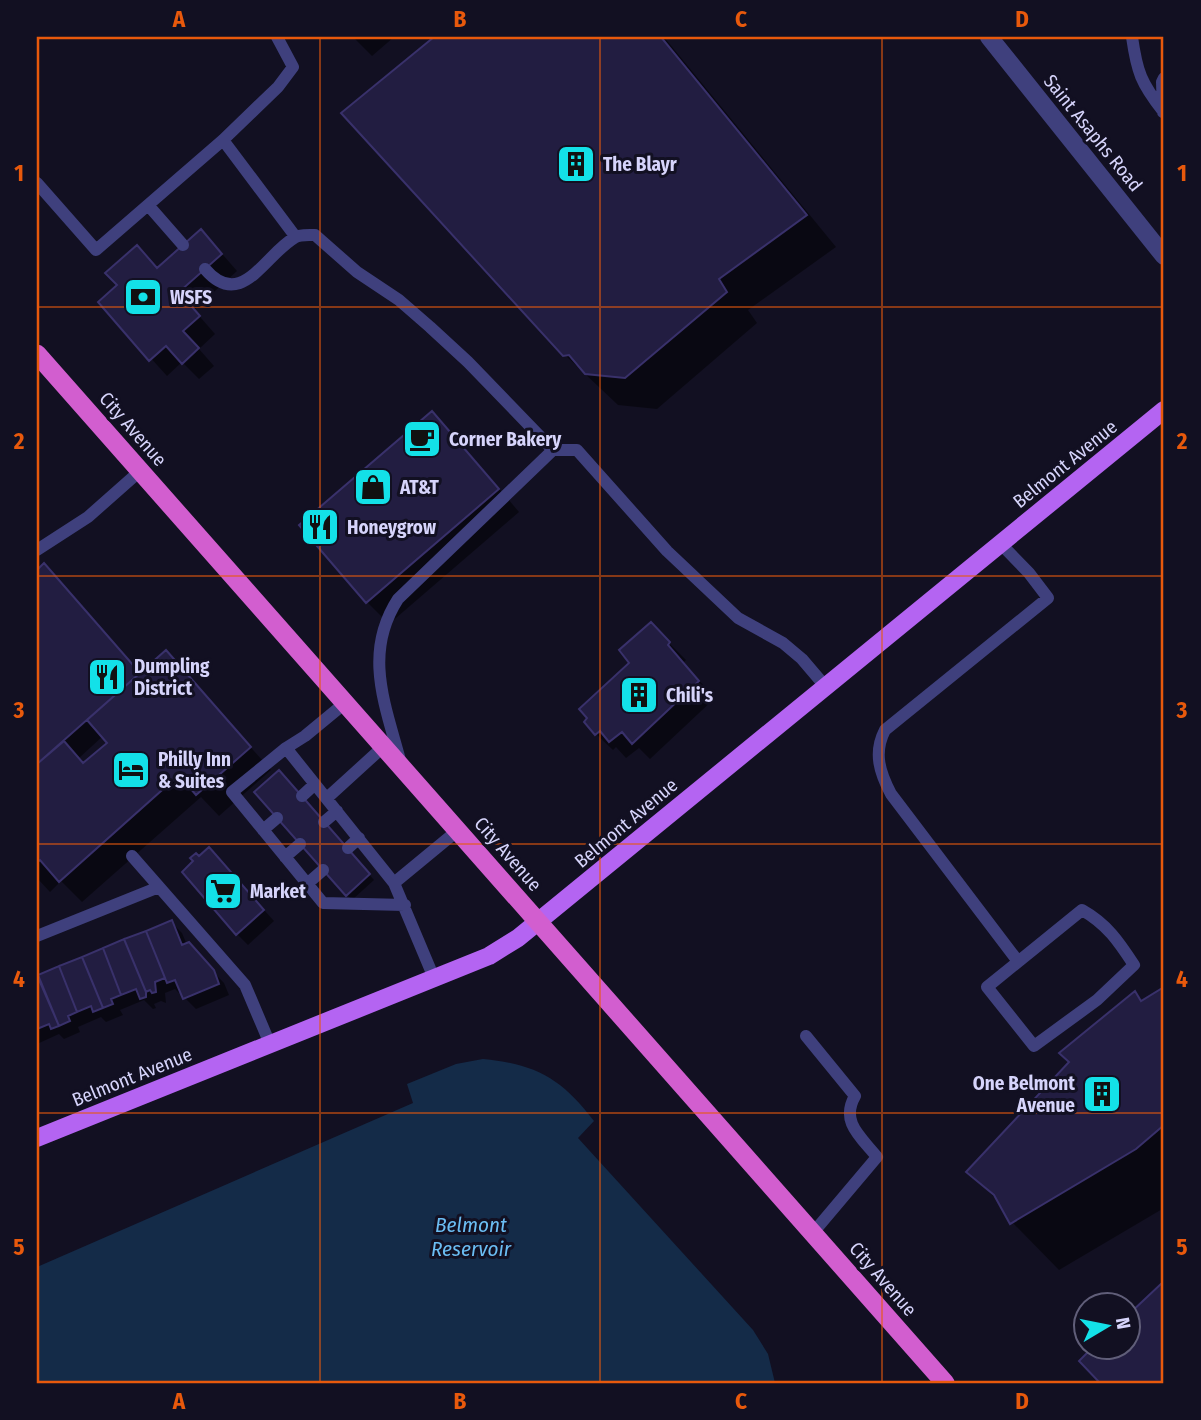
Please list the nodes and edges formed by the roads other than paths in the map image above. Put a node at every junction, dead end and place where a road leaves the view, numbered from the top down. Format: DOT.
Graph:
graph roads {
  1 [pos="277,37"];
  2 [pos="989,37"];
  3 [pos="1132,37"];
  4 [pos="1164,78"];
  5 [pos="1164,112"];
  6 [pos="223,140"];
  7 [pos="37,183"];
  8 [pos="148,205"];
  9 [pos="295,236"];
  10 [pos="183,245"];
  11 [pos="1164,256"];
  12 [pos="205,269"];
  13 [pos="37,354"];
  14 [pos="1164,410"];
  15 [pos="553,450"];
  16 [pos="140,471"];
  17 [pos="1000,543"];
  18 [pos="37,550"];
  19 [pos="825,686"];
  20 [pos="345,704"];
  21 [pos="383,747"];
  22 [pos="286,748"];
  23 [pos="402,767"];
  24 [pos="316,784"];
  25 [pos="302,796"];
  26 [pos="327,798"];
  27 [pos="337,811"];
  28 [pos="277,818"];
  29 [pos="324,822"];
  30 [pos="263,830"];
  31 [pos="457,831"];
  32 [pos="359,838"];
  33 [pos="300,844"];
  34 [pos="348,848"];
  35 [pos="132,856"];
  36 [pos="285,857"];
  37 [pos="323,870"];
  38 [pos="394,883"];
  39 [pos="307,884"];
  40 [pos="159,887"];
  41 [pos="405,905"];
  42 [pos="539,923"];
  43 [pos="37,936"];
  44 [pos="1017,960"];
  45 [pos="435,978"];
  46 [pos="806,1036"];
  47 [pos="270,1044"];
  48 [pos="37,1138"];
  49 [pos="813,1234"];
  50 [pos="944,1383"];
  1 -- 6 [label="lane"];
  2 -- 11 [label="street, Saint Asaphs Road"];
  3 -- 5 [label="lane"];
  4 -- 5 [label="lane"];
  6 -- 8 [label="lane"];
  6 -- 9 [label="lane"];
  7 -- 8 [label="lane"];
  8 -- 10 [label="lane"];
  9 -- 12 [label="lane"];
  9 -- 15 [label="lane"];
  13 -- 16 [label="highway, City Avenue"];
  14 -- 17 [label="main road, Belmont Avenue"];
  15 -- 19 [label="lane"];
  15 -- 23 [label="lane"];
  16 -- 18 [label="lane"];
  16 -- 20 [label="highway, City Avenue"];
  17 -- 19 [label="main road, Belmont Avenue"];
  17 -- 44 [label="lane"];
  19 -- 42 [label="main road, Belmont Avenue"];
  20 -- 21 [label="highway, City Avenue"];
  20 -- 22 [label="lane"];
  21 -- 23 [label="highway, City Avenue"];
  21 -- 26 [label="lane"];
  22 -- 24 [label="lane"];
  22 -- 30 [label="lane"];
  23 -- 31 [label="highway, City Avenue"];
  24 -- 25 [label="lane"];
  24 -- 26 [label="lane"];
  26 -- 27 [label="lane"];
  27 -- 29 [label="lane"];
  27 -- 32 [label="lane"];
  28 -- 30 [label="lane"];
  30 -- 36 [label="lane"];
  31 -- 38 [label="lane"];
  31 -- 42 [label="highway, City Avenue"];
  32 -- 34 [label="lane"];
  32 -- 38 [label="lane"];
  33 -- 36 [label="lane"];
  35 -- 40 [label="lane"];
  36 -- 39 [label="lane"];
  37 -- 39 [label="lane"];
  38 -- 41 [label="lane"];
  39 -- 41 [label="lane"];
  40 -- 43 [label="lane"];
  40 -- 47 [label="lane"];
  41 -- 45 [label="lane"];
  42 -- 45 [label="main road, Belmont Avenue"];
  42 -- 49 [label="highway, City Avenue"];
  44 -- 44 [label="lane"];
  45 -- 47 [label="main road, Belmont Avenue"];
  46 -- 49 [label="lane"];
  47 -- 48 [label="main road, Belmont Avenue"];
  49 -- 50 [label="highway, City Avenue"];
}
